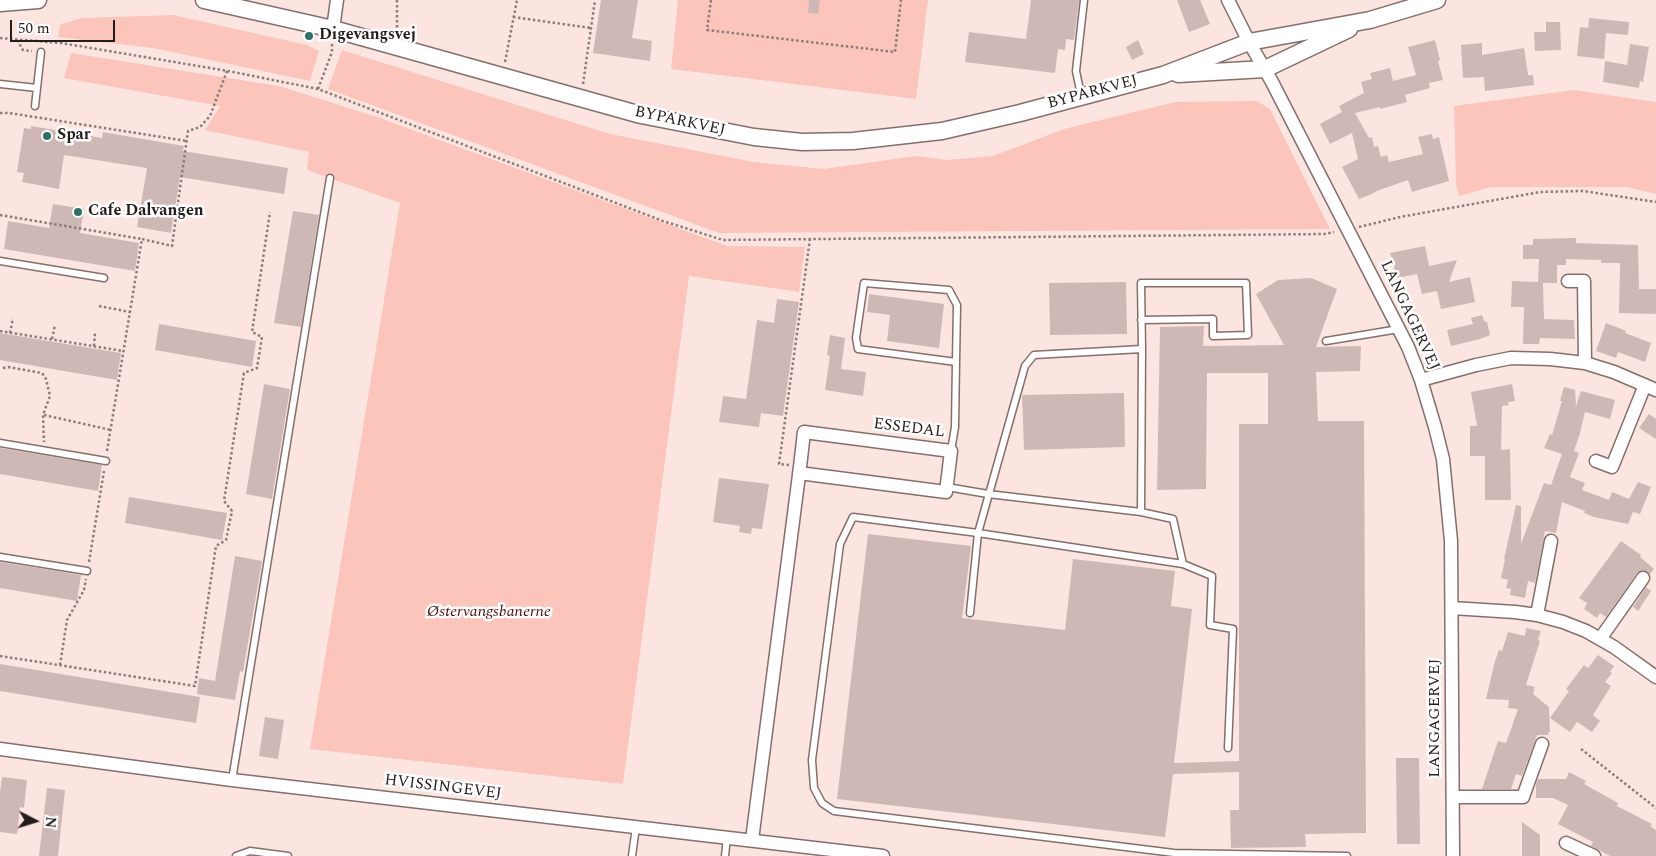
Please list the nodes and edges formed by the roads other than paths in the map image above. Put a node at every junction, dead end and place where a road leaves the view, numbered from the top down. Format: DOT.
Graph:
graph roads {
  1 [pos="38,0"];
  2 [pos="204,0"];
  3 [pos="337,0"];
  4 [pos="1084,0"];
  5 [pos="1228,0"];
  6 [pos="1437,0"];
  7 [pos="0,3"];
  8 [pos="1370,20"];
  9 [pos="333,29"];
  10 [pos="1249,42"];
  11 [pos="40,52"];
  12 [pos="1265,69"];
  13 [pos="1163,75"];
  14 [pos="0,84"];
  15 [pos="37,88"];
  16 [pos="1081,95"];
  17 [pos="35,106"];
  18 [pos="330,178"];
  19 [pos="0,260"];
  20 [pos="104,278"];
  21 [pos="1568,281"];
  22 [pos="1142,320"];
  23 [pos="1399,329"];
  24 [pos="1326,341"];
  25 [pos="1142,349"];
  26 [pos="956,362"];
  27 [pos="1584,363"];
  28 [pos="1421,380"];
  29 [pos="1650,388"];
  30 [pos="0,443"];
  31 [pos="951,451"];
  32 [pos="106,461"];
  33 [pos="1596,461"];
  34 [pos="799,470"];
  35 [pos="947,487"];
  36 [pos="988,494"];
  37 [pos="1142,512"];
  38 [pos="978,533"];
  39 [pos="1551,540"];
  40 [pos="0,557"];
  41 [pos="1183,564"];
  42 [pos="87,571"];
  43 [pos="1643,578"];
  44 [pos="1452,608"];
  45 [pos="970,613"];
  46 [pos="1536,615"];
  47 [pos="1600,639"];
  48 [pos="1656,677"];
  49 [pos="1542,744"];
  50 [pos="1228,748"];
  51 [pos="0,749"];
  52 [pos="232,780"];
  53 [pos="1453,797"];
  54 [pos="636,827"];
  55 [pos="727,837"];
  56 [pos="752,840"];
  57 [pos="1566,842"];
  58 [pos="1208,855"];
  59 [pos="236,856"];
  60 [pos="288,856"];
  61 [pos="632,856"];
  62 [pos="725,856"];
  63 [pos="883,856"];
  64 [pos="1347,856"];
  65 [pos="1453,856"];
  66 [pos="1594,856"];
  1 -- 7 [label="street"];
  2 -- 9 [label="street, BYPARKVEJ"];
  3 -- 9 [label="street"];
  4 -- 16 [label="lane"];
  5 -- 10 [label="street, LANGAGERVEJ"];
  6 -- 8 [label="street, BYPARKVEJ"];
  8 -- 10 [label="street, BYPARKVEJ"];
  8 -- 12 [label="street, BYPARKVEJ"];
  9 -- 16 [label="street, BYPARKVEJ"];
  10 -- 12 [label="street, LANGAGERVEJ"];
  10 -- 13 [label="street, BYPARKVEJ"];
  11 -- 15 [label="lane"];
  12 -- 13 [label="street, BYPARKVEJ"];
  12 -- 23 [label="street, LANGAGERVEJ"];
  13 -- 16 [label="street, BYPARKVEJ"];
  14 -- 15 [label="lane"];
  15 -- 17 [label="lane"];
  18 -- 52 [label="lane"];
  19 -- 20 [label="lane"];
  21 -- 27 [label="street"];
  22 -- 22 [label="lane"];
  22 -- 25 [label="lane"];
  23 -- 24 [label="lane"];
  23 -- 28 [label="street, LANGAGERVEJ"];
  25 -- 36 [label="lane"];
  25 -- 37 [label="lane"];
  26 -- 26 [label="lane"];
  26 -- 31 [label="lane"];
  27 -- 28 [label="street"];
  27 -- 29 [label="street"];
  28 -- 44 [label="street, LANGAGERVEJ"];
  29 -- 33 [label="street"];
  30 -- 32 [label="lane"];
  31 -- 34 [label="street, ESSEDAL"];
  31 -- 35 [label="street, ESSEDAL"];
  34 -- 35 [label="street"];
  34 -- 56 [label="street, ESSEDAL"];
  35 -- 36 [label="lane"];
  36 -- 37 [label="lane"];
  36 -- 38 [label="lane"];
  37 -- 41 [label="lane"];
  38 -- 41 [label="lane"];
  38 -- 45 [label="lane"];
  38 -- 58 [label="lane"];
  39 -- 46 [label="street"];
  40 -- 42 [label="lane"];
  41 -- 50 [label="lane"];
  43 -- 47 [label="street"];
  44 -- 46 [label="street"];
  44 -- 53 [label="street, LANGAGERVEJ"];
  46 -- 47 [label="street"];
  47 -- 48 [label="street"];
  49 -- 53 [label="street, LANGAGERVEJ"];
  51 -- 52 [label="street, HVISSINGEVEJ"];
  52 -- 54 [label="street, HVISSINGEVEJ"];
  53 -- 65 [label="street, LANGAGERVEJ"];
  54 -- 55 [label="street, HVISSINGEVEJ"];
  54 -- 61 [label="lane"];
  55 -- 56 [label="street, HVISSINGEVEJ"];
  55 -- 62 [label="lane"];
  56 -- 63 [label="street, HVISSINGEVEJ"];
  57 -- 66 [label="street"];
  58 -- 64 [label="lane"];
  59 -- 60 [label="lane"];
}
